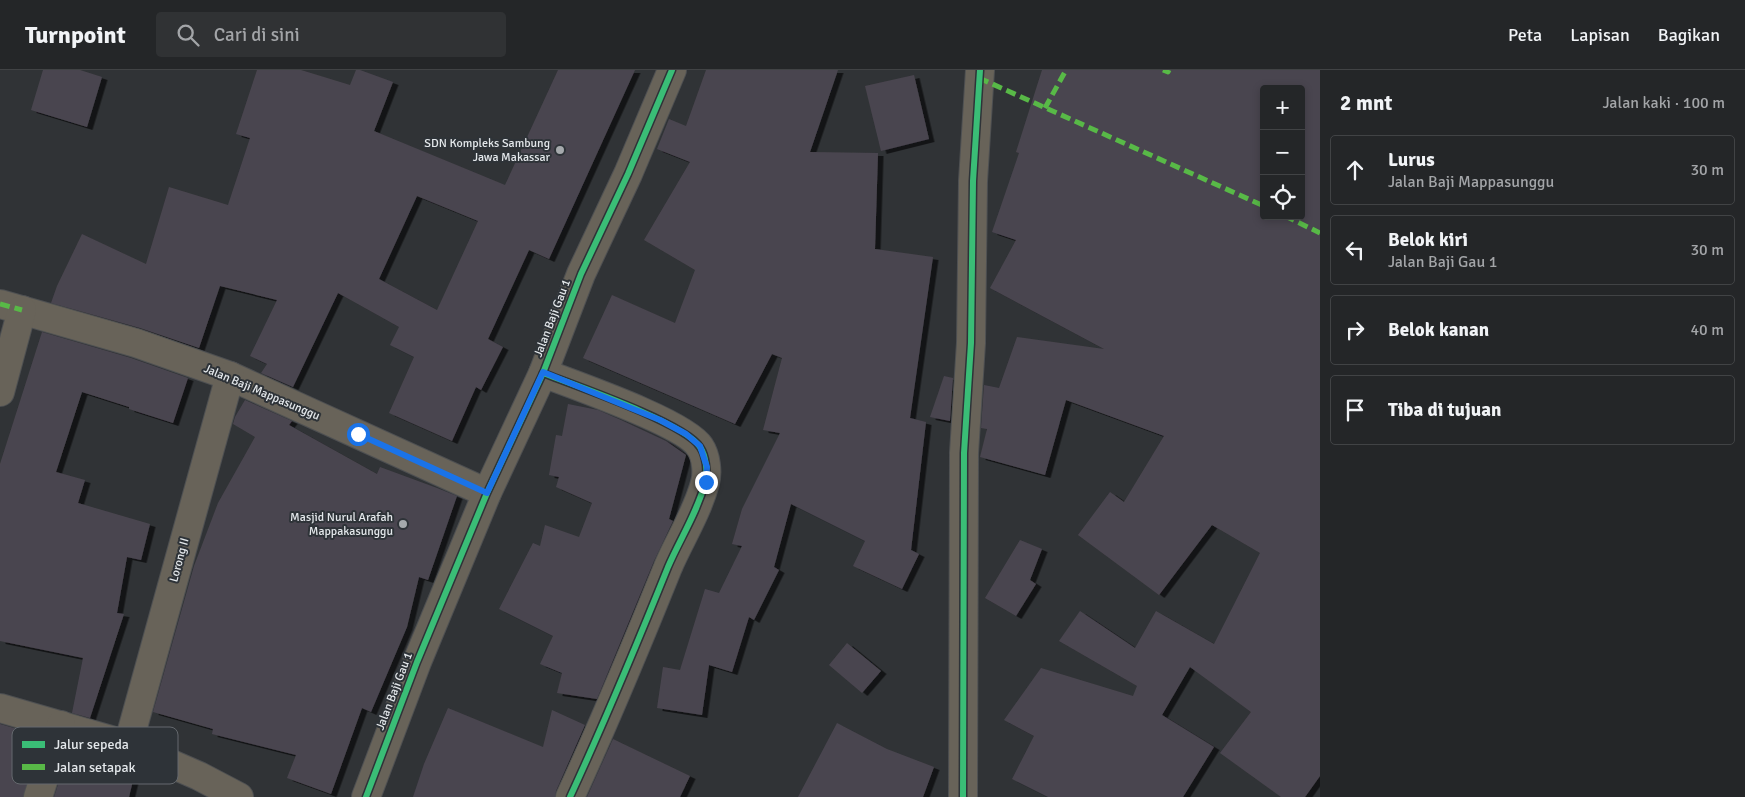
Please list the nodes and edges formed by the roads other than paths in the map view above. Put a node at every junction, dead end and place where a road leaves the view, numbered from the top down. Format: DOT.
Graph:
graph roads {
  1 [pos="672,70"];
  2 [pos="980,70"];
  3 [pos="11,307"];
  4 [pos="543,372"];
  5 [pos="230,376"];
  6 [pos="0,392"];
  7 [pos="487,493"];
  8 [pos="0,708"];
  9 [pos="61,725"];
  10 [pos="68,727"];
  11 [pos="133,727"];
  12 [pos="178,767"];
  13 [pos="42,784"];
  14 [pos="38,797"];
  15 [pos="239,797"];
  16 [pos="366,797"];
  17 [pos="570,797"];
  18 [pos="963,797"];
  1 -- 4 [label="street, Jalan Baji Gau 1"];
  2 -- 18 [label="street"];
  3 -- 5 [label="street, Jalan Baji Mappasunggu"];
  3 -- 6 [label="street"];
  4 -- 7 [label="street, Jalan Baji Gau 1"];
  4 -- 17 [label="street"];
  5 -- 7 [label="street, Jalan Baji Mappasunggu"];
  5 -- 11 [label="street, Lorong II"];
  7 -- 16 [label="street, Jalan Baji Gau 1"];
  8 -- 9 [label="street"];
  9 -- 10 [label="street"];
  12 -- 15 [label="street"];
  13 -- 14 [label="street"];
}
